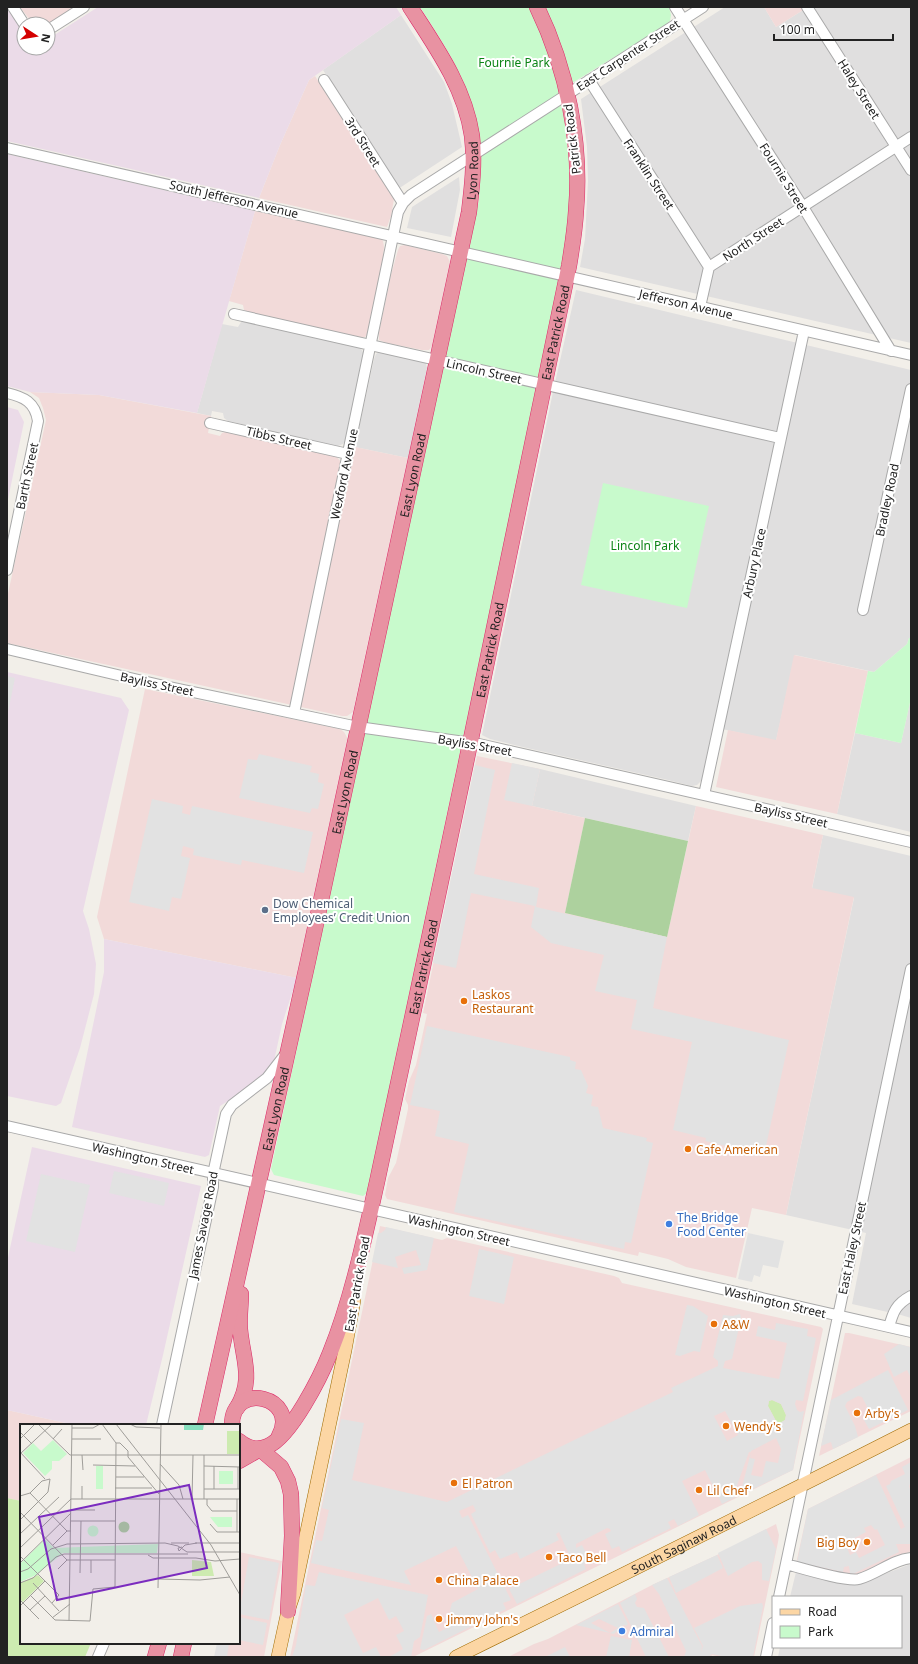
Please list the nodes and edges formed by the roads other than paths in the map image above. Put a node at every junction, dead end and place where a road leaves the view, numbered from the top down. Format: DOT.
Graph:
graph roads {
  1 [pos="13,7"];
  2 [pos="84,7"];
  3 [pos="410,7"];
  4 [pos="537,7"];
  5 [pos="675,7"];
  6 [pos="703,7"];
  7 [pos="807,7"];
  8 [pos="19,16"];
  9 [pos="683,20"];
  10 [pos="56,25"];
  11 [pos="324,80"];
  12 [pos="589,80"];
  13 [pos="567,94"];
  14 [pos="911,137"];
  15 [pos="896,147"];
  16 [pos="7,148"];
  17 [pos="473,155"];
  18 [pos="911,170"];
  19 [pos="403,203"];
  20 [pos="803,207"];
  21 [pos="394,236"];
  22 [pos="461,251"];
  23 [pos="709,268"];
  24 [pos="567,276"];
  25 [pos="700,307"];
  26 [pos="234,314"];
  27 [pos="804,331"];
  28 [pos="371,345"];
  29 [pos="891,351"];
  30 [pos="911,355"];
  31 [pos="437,360"];
  32 [pos="544,384"];
  33 [pos="911,389"];
  34 [pos="7,393"];
  35 [pos="210,423"];
  36 [pos="780,438"];
  37 [pos="348,454"];
  38 [pos="7,570"];
  39 [pos="863,610"];
  40 [pos="7,649"];
  41 [pos="294,713"];
  42 [pos="358,727"];
  43 [pos="471,742"];
  44 [pos="704,795"];
  45 [pos="911,842"];
  46 [pos="911,969"];
  47 [pos="289,1050"];
  48 [pos="7,1126"];
  49 [pos="213,1174"];
  50 [pos="258,1184"];
  51 [pos="371,1210"];
  52 [pos="362,1253"];
  53 [pos="239,1271"];
  54 [pos="911,1296"];
  55 [pos="838,1316"];
  56 [pos="889,1327"];
  57 [pos="911,1332"];
  58 [pos="237,1408"];
  59 [pos="162,1424"];
  60 [pos="205,1424"];
  61 [pos="232,1424"];
  62 [pos="911,1430"];
  63 [pos="240,1442"];
  64 [pos="275,1442"];
  65 [pos="260,1449"];
  66 [pos="240,1460"];
  67 [pos="802,1484"];
  68 [pos="292,1536"];
  69 [pos="303,1550"];
  70 [pos="911,1558"];
  71 [pos="786,1564"];
  72 [pos="779,1596"];
  73 [pos="288,1611"];
  74 [pos="772,1628"];
  75 [pos="104,1644"];
  76 [pos="158,1644"];
  77 [pos="184,1644"];
  78 [pos="98,1657"];
  79 [pos="156,1657"];
  80 [pos="181,1657"];
  81 [pos="278,1657"];
  82 [pos="456,1657"];
  83 [pos="766,1657"];
  1 -- 8 [label="street"];
  2 -- 10 [label="street"];
  3 -- 17 [label="highway, Lyon Road"];
  4 -- 13 [label="highway, Patrick Road"];
  5 -- 9 [label="street, Fournie Street"];
  6 -- 9 [label="street, East Carpenter Street"];
  7 -- 15 [label="street, Haley Street"];
  9 -- 12 [label="street, East Carpenter Street"];
  9 -- 20 [label="street, Fournie Street"];
  11 -- 19 [label="street, 3rd Street"];
  12 -- 13 [label="street, East Carpenter Street"];
  12 -- 23 [label="street, Franklin Street"];
  13 -- 17 [label="street, East Carpenter Street"];
  13 -- 24 [label="highway, Patrick Road"];
  14 -- 15 [label="street, North Street"];
  15 -- 18 [label="street, Haley Street"];
  15 -- 20 [label="street, North Street"];
  16 -- 21 [label="street, South Jefferson Avenue"];
  17 -- 19 [label="street, East Carpenter Street"];
  17 -- 22 [label="highway, Lyon Road"];
  19 -- 21 [label="street"];
  20 -- 23 [label="street, North Street"];
  20 -- 29 [label="street, Fournie Street"];
  21 -- 22 [label="street, South Jefferson Avenue"];
  21 -- 28 [label="street, Wexford Avenue"];
  22 -- 24 [label="street, Jefferson Avenue"];
  22 -- 31 [label="highway, East Lyon Road"];
  23 -- 25 [label="street, North Street"];
  24 -- 25 [label="street, Jefferson Avenue"];
  24 -- 32 [label="highway, East Patrick Road"];
  25 -- 27 [label="street, Jefferson Avenue"];
  26 -- 28 [label="street, Lincoln Street"];
  27 -- 29 [label="street, Jefferson Avenue"];
  27 -- 36 [label="street, Arbury Place"];
  28 -- 31 [label="street, Lincoln Street"];
  28 -- 37 [label="street, Wexford Avenue"];
  29 -- 30 [label="street, Jefferson Avenue"];
  31 -- 32 [label="street, Lincoln Street"];
  31 -- 42 [label="highway, East Lyon Road"];
  32 -- 36 [label="street, Lincoln Street"];
  32 -- 43 [label="highway, East Patrick Road"];
  33 -- 39 [label="street, Bradley Road"];
  34 -- 38 [label="street, Barth Street"];
  35 -- 37 [label="street, Tibbs Street"];
  36 -- 44 [label="street, Arbury Place"];
  37 -- 41 [label="street, Wexford Avenue"];
  40 -- 41 [label="street, Bayliss Street"];
  41 -- 42 [label="street, Bayliss Street"];
  42 -- 43 [label="street, Bayliss Street"];
  42 -- 47 [label="highway, East Lyon Road"];
  43 -- 44 [label="street, Bayliss Street"];
  43 -- 51 [label="highway, East Patrick Road"];
  44 -- 45 [label="street, Bayliss Street"];
  46 -- 55 [label="street, East Haley Street"];
  47 -- 49 [label="street, James Savage Road"];
  47 -- 50 [label="highway, East Lyon Road"];
  48 -- 49 [label="street, Washington Street"];
  49 -- 50 [label="street, Washington Street"];
  49 -- 59 [label="street, James Savage Road"];
  50 -- 51 [label="street, Washington Street"];
  50 -- 53 [label="highway, East Lyon Road"];
  51 -- 52 [label="highway, East Patrick Road"];
  51 -- 55 [label="street, Washington Street"];
  52 -- 64 [label="highway"];
  52 -- 69 [label="main road, East Patrick Road"];
  53 -- 58 [label="highway"];
  53 -- 60 [label="highway, East Lyon Road"];
  54 -- 56 [label="street"];
  55 -- 56 [label="street, Washington Street"];
  55 -- 67 [label="street, East Haley Street"];
  56 -- 57 [label="street, Washington Street"];
  58 -- 61 [label="highway"];
  58 -- 64 [label="highway"];
  62 -- 67 [label="main road, South Saginaw Road"];
  63 -- 65 [label="highway"];
  64 -- 65 [label="highway"];
  65 -- 66 [label="highway"];
  65 -- 68 [label="highway"];
  67 -- 71 [label="street, East Haley Street"];
  67 -- 82 [label="main road, South Saginaw Road"];
  68 -- 69 [label="highway"];
  68 -- 73 [label="highway"];
  69 -- 73 [label="main road, East Patrick Road"];
  70 -- 71 [label="street"];
  71 -- 72 [label="street, East Haley Street"];
  73 -- 81 [label="main road, East Patrick Road"];
  74 -- 83 [label="street"];
  75 -- 78 [label="street"];
  76 -- 79 [label="highway"];
  77 -- 80 [label="highway"];
}
